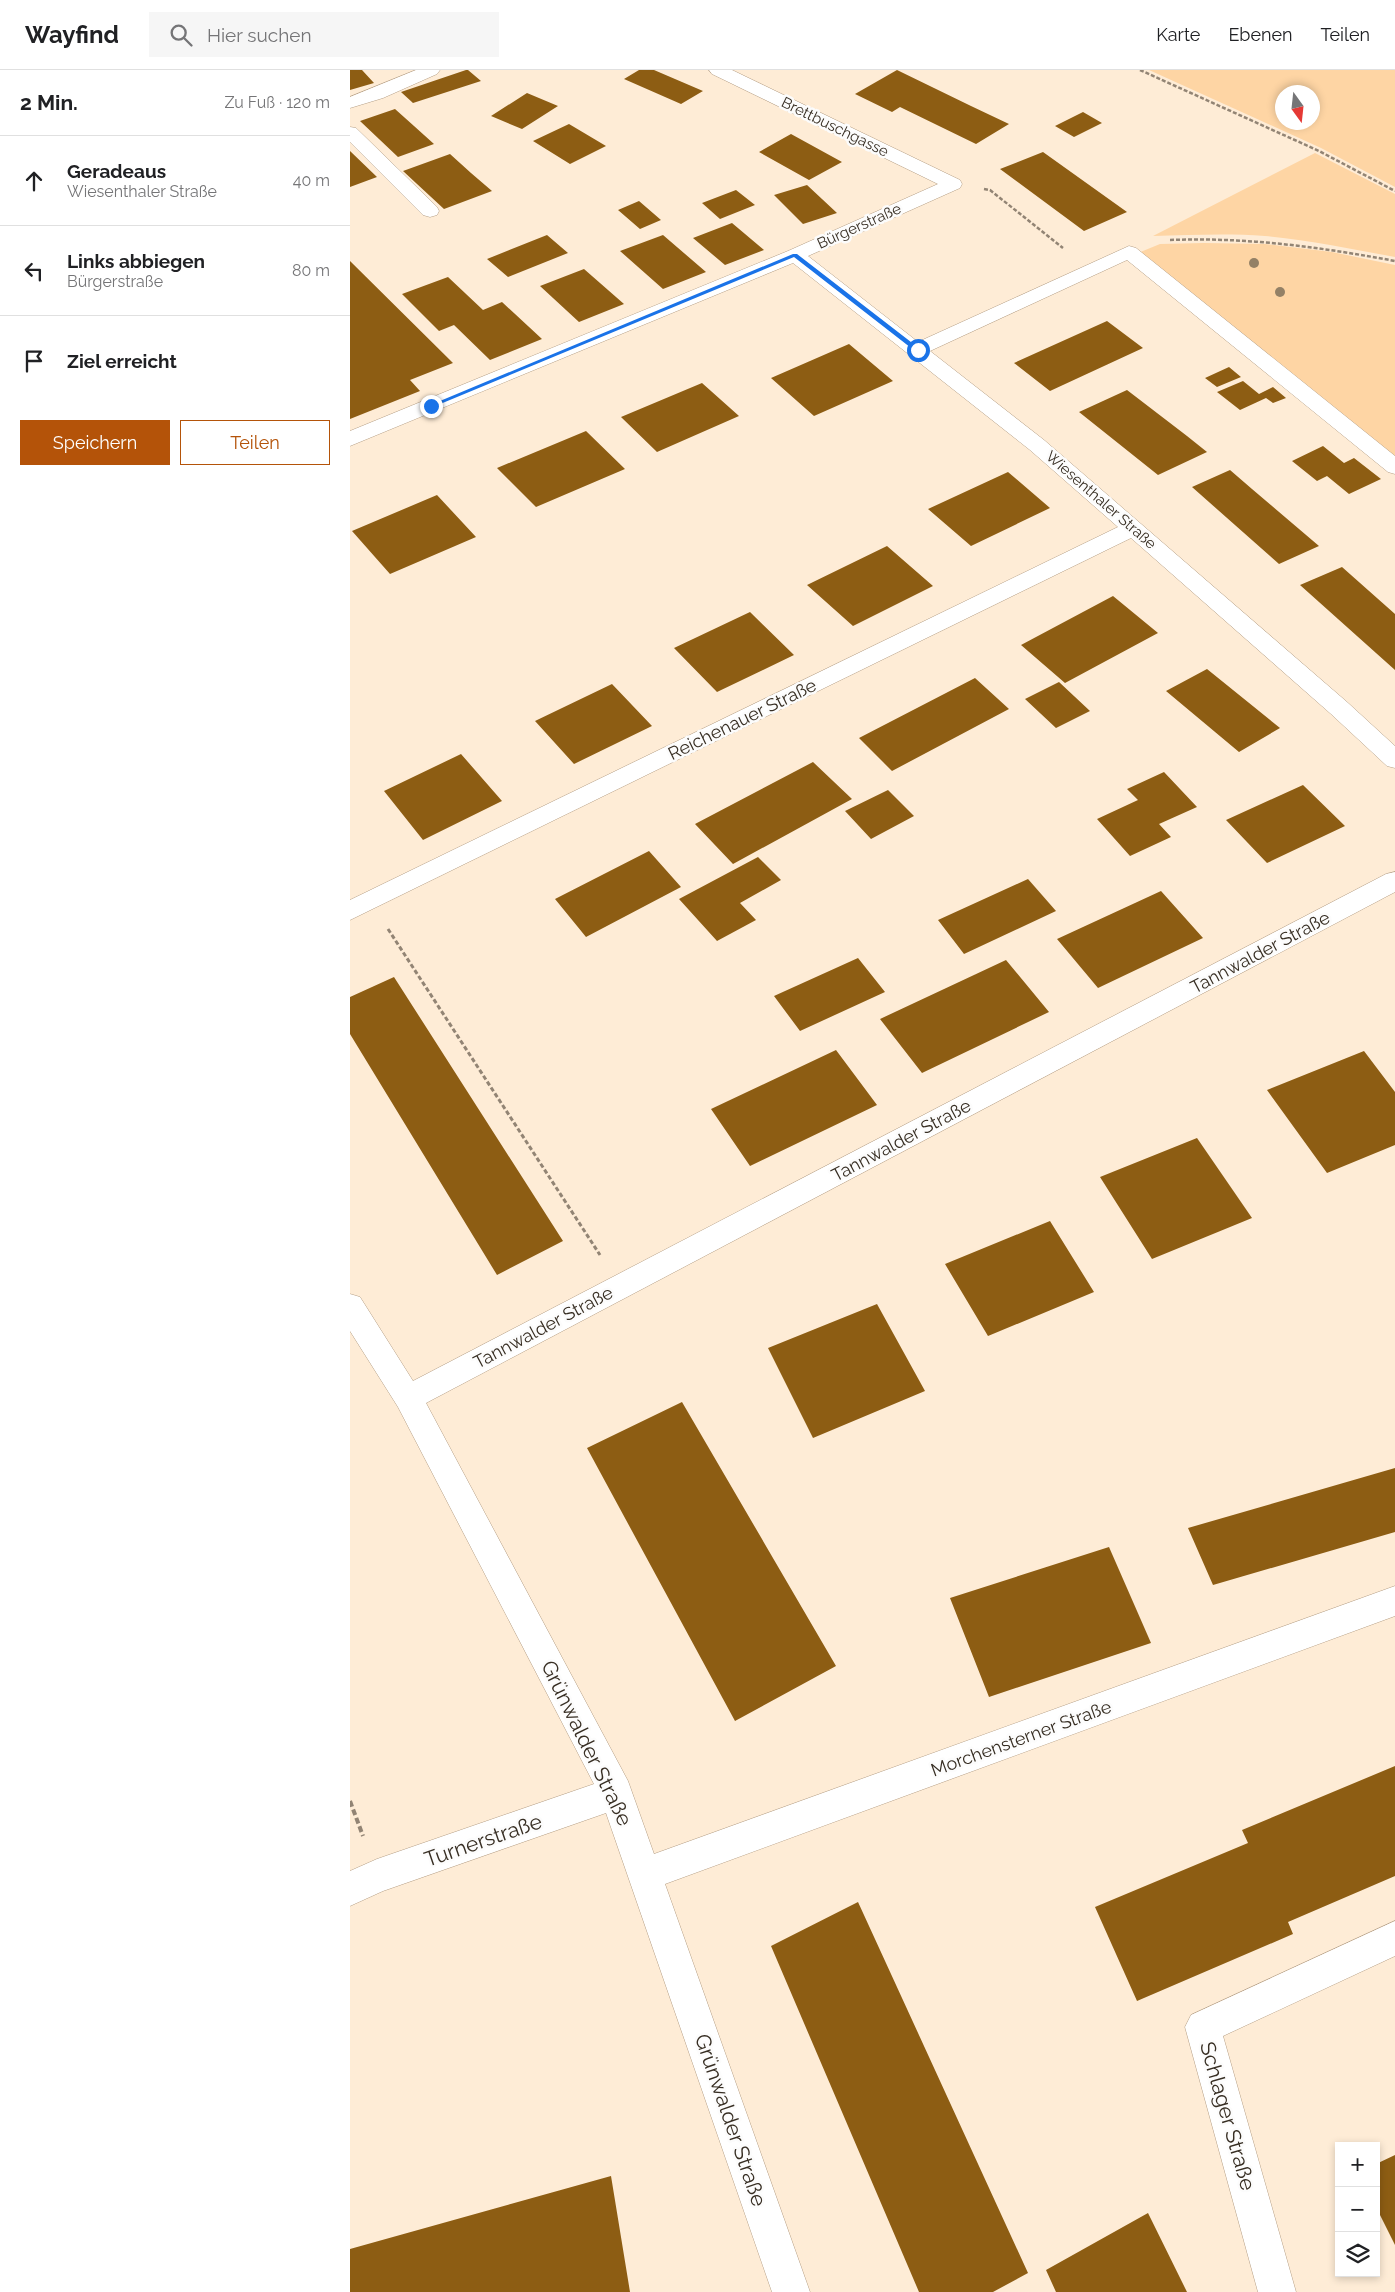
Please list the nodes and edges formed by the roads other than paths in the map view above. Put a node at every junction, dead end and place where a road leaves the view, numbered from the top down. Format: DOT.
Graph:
graph roads {
  1 [pos="431,70"];
  2 [pos="718,70"];
  3 [pos="350,103"];
  4 [pos="350,132"];
  5 [pos="953,184"];
  6 [pos="430,211"];
  7 [pos="795,255"];
  8 [pos="918,350"];
  9 [pos="350,439"];
  10 [pos="1395,468"];
  11 [pos="1134,528"];
  12 [pos="1395,760"];
  13 [pos="1395,881"];
  14 [pos="360,906"];
  15 [pos="350,1306"];
  16 [pos="408,1398"];
  17 [pos="1395,1601"];
  18 [pos="616,1793"];
  19 [pos="646,1874"];
  20 [pos="350,1889"];
  21 [pos="1395,1938"];
  22 [pos="791,2292"];
  23 [pos="1278,2292"];
  1 -- 3 [label="street"];
  2 -- 5 [label="street, Brettbuschgasse"];
  4 -- 6 [label="street"];
  5 -- 7 [label="street, Bürgerstraße"];
  7 -- 8 [label="street, Wiesenthaler Straße"];
  7 -- 9 [label="street, Bürgerstraße"];
  8 -- 10 [label="street"];
  8 -- 11 [label="street, Wiesenthaler Straße"];
  11 -- 12 [label="street, Wiesenthaler Straße"];
  11 -- 14 [label="street, Reichenauer Straße"];
  13 -- 16 [label="street, Tannwalder Straße"];
  15 -- 16 [label="street, Grünwalder Straße"];
  16 -- 18 [label="street, Grünwalder Straße"];
  17 -- 19 [label="street, Morchensterner Straße"];
  18 -- 19 [label="street, Grünwalder Straße"];
  18 -- 20 [label="street, Turnerstraße"];
  19 -- 22 [label="street, Grünwalder Straße"];
  21 -- 23 [label="street, Schlager Straße"];
}
